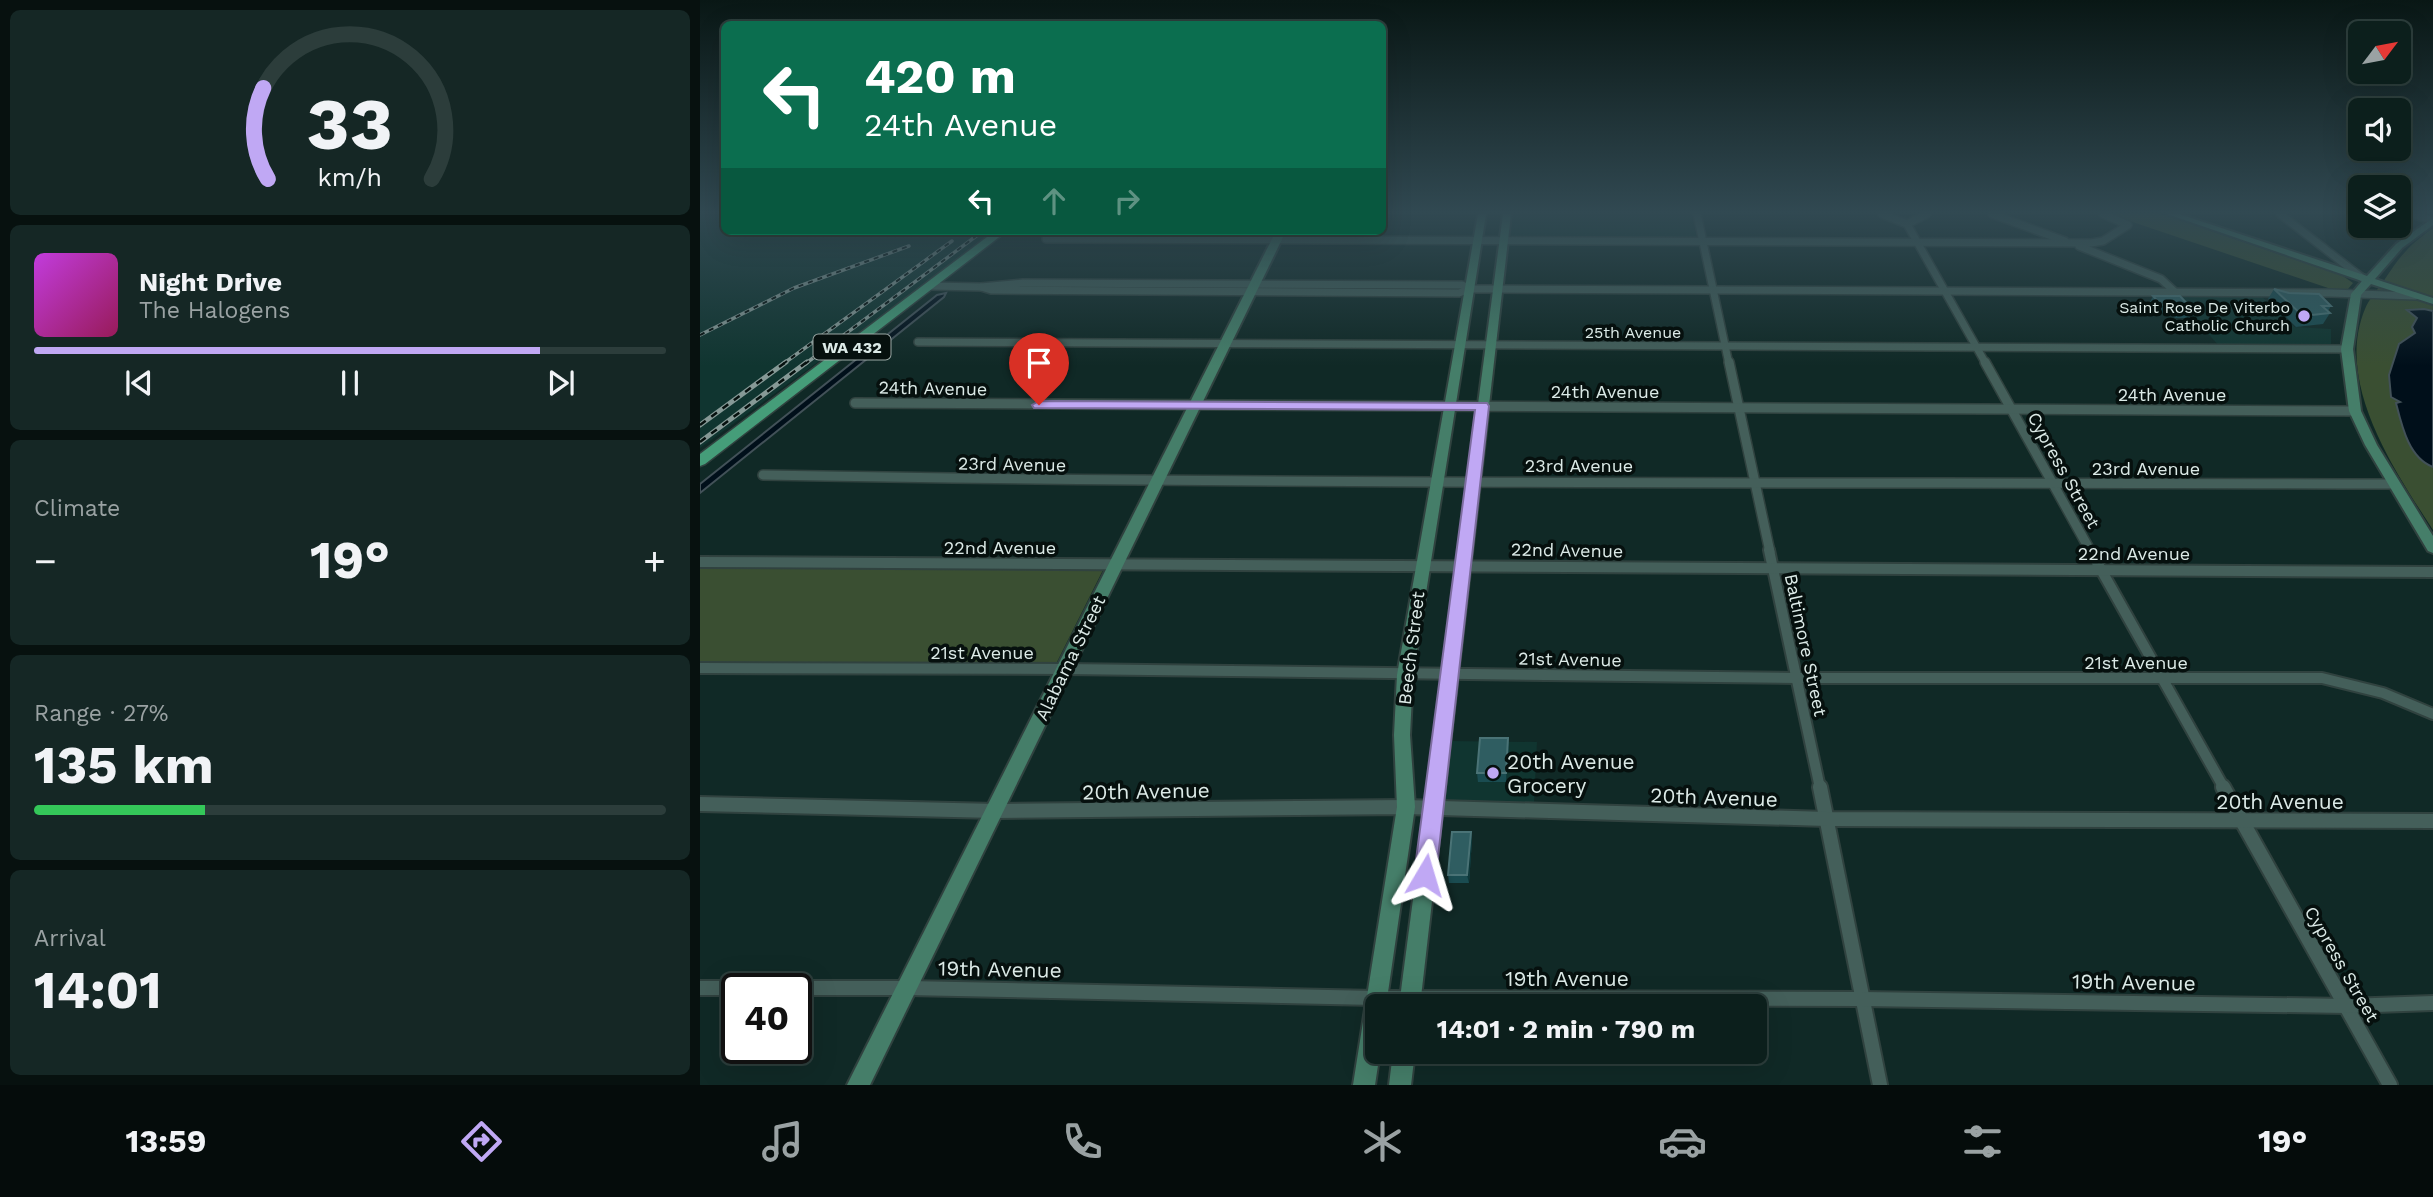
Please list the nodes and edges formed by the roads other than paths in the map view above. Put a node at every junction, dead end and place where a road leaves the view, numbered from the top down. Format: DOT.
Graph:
graph roads {
  1 [pos="958,265"];
  2 [pos="1265,265"];
  3 [pos="1474,265"];
  4 [pos="1499,265"];
  5 [pos="1708,265"];
  6 [pos="1929,265"];
  7 [pos="2125,265"];
  8 [pos="2318,265"];
  9 [pos="2345,265"];
  10 [pos="2347,265"];
  11 [pos="2382,265"];
  12 [pos="2331,269"];
  13 [pos="2367,281"];
  14 [pos="930,286"];
  15 [pos="1253,288"];
  16 [pos="1470,289"];
  17 [pos="1496,289"];
  18 [pos="1714,290"];
  19 [pos="1944,292"];
  20 [pos="2175,292"];
  21 [pos="2356,294"];
  22 [pos="2415,296"];
  23 [pos="2433,301"];
  24 [pos="918,342"];
  25 [pos="1226,344"];
  26 [pos="1460,345"];
  27 [pos="1490,345"];
  28 [pos="1726,346"];
  29 [pos="1977,349"];
  30 [pos="2347,349"];
  31 [pos="855,403"];
  32 [pos="1449,405"];
  33 [pos="1197,406"];
  34 [pos="1482,406"];
  35 [pos="1738,407"];
  36 [pos="2012,410"];
  37 [pos="2355,411"];
  38 [pos="700,461"];
  39 [pos="763,475"];
  40 [pos="1436,480"];
  41 [pos="1474,480"];
  42 [pos="1156,482"];
  43 [pos="1754,482"];
  44 [pos="2051,484"];
  45 [pos="2395,484"];
  46 [pos="2433,548"];
  47 [pos="700,562"];
  48 [pos="1116,565"];
  49 [pos="1422,565"];
  50 [pos="1463,566"];
  51 [pos="1772,570"];
  52 [pos="2099,570"];
  53 [pos="2433,572"];
  54 [pos="700,668"];
  55 [pos="1065,669"];
  56 [pos="1405,675"];
  57 [pos="1449,675"];
  58 [pos="1795,678"];
  59 [pos="2163,680"];
  60 [pos="2433,714"];
  61 [pos="700,804"];
  62 [pos="1406,807"];
  63 [pos="1434,808"];
  64 [pos="996,811"];
  65 [pos="1827,819"];
  66 [pos="2239,820"];
  67 [pos="2433,821"];
  68 [pos="700,988"];
  69 [pos="908,988"];
  70 [pos="1377,994"];
  71 [pos="1411,994"];
  72 [pos="1365,998"];
  73 [pos="1862,999"];
  74 [pos="1767,1000"];
  75 [pos="2433,1003"];
  76 [pos="2347,1006"];
  77 [pos="1367,1064"];
  78 [pos="1402,1064"];
  79 [pos="858,1085"];
  80 [pos="1364,1085"];
  81 [pos="1399,1085"];
  82 [pos="1880,1085"];
  83 [pos="2390,1085"];
  1 -- 14 [label="main road, WA 432"];
  2 -- 15 [label="street, Alabama Street"];
  3 -- 16 [label="street, Beech Street"];
  4 -- 17 [label="street"];
  5 -- 18 [label="street, Baltimore Street"];
  6 -- 19 [label="street, Cypress Street"];
  7 -- 20 [label="street"];
  8 -- 12 [label="street"];
  9 -- 12 [label="street"];
  10 -- 13 [label="street"];
  11 -- 13 [label="street"];
  12 -- 13 [label="street"];
  13 -- 21 [label="street"];
  13 -- 22 [label="street"];
  14 -- 15 [label="street"];
  14 -- 38 [label="main road, WA 432"];
  15 -- 16 [label="street"];
  15 -- 25 [label="street, Alabama Street"];
  16 -- 17 [label="street"];
  16 -- 26 [label="street, Beech Street"];
  17 -- 18 [label="street"];
  17 -- 27 [label="street"];
  18 -- 19 [label="street"];
  18 -- 28 [label="street, Baltimore Street"];
  19 -- 20 [label="street"];
  19 -- 29 [label="street, Cypress Street"];
  20 -- 21 [label="street"];
  21 -- 22 [label="street"];
  21 -- 30 [label="street"];
  22 -- 23 [label="street"];
  24 -- 25 [label="street, 25th Avenue"];
  25 -- 26 [label="street, 25th Avenue"];
  25 -- 33 [label="street, Alabama Street"];
  26 -- 27 [label="street, 25th Avenue"];
  26 -- 32 [label="street, Beech Street"];
  27 -- 28 [label="street, 25th Avenue"];
  27 -- 34 [label="street"];
  28 -- 29 [label="street, 25th Avenue"];
  28 -- 35 [label="street, Baltimore Street"];
  29 -- 30 [label="street, 25th Avenue"];
  29 -- 36 [label="street, Cypress Street"];
  30 -- 37 [label="street"];
  31 -- 33 [label="street, 24th Avenue"];
  32 -- 33 [label="street, 24th Avenue"];
  32 -- 34 [label="street, 24th Avenue"];
  32 -- 40 [label="street, Beech Street"];
  33 -- 42 [label="street, Alabama Street"];
  34 -- 35 [label="street, 24th Avenue"];
  34 -- 41 [label="street"];
  35 -- 36 [label="street, 24th Avenue"];
  35 -- 43 [label="street, Baltimore Street"];
  36 -- 37 [label="street, 24th Avenue"];
  36 -- 44 [label="street, Cypress Street"];
  37 -- 45 [label="street"];
  39 -- 42 [label="street, 23rd Avenue"];
  40 -- 41 [label="street, 23rd Avenue"];
  40 -- 42 [label="street, 23rd Avenue"];
  40 -- 49 [label="street, Beech Street"];
  41 -- 43 [label="street, 23rd Avenue"];
  41 -- 50 [label="street"];
  42 -- 48 [label="street, Alabama Street"];
  43 -- 44 [label="street, 23rd Avenue"];
  43 -- 51 [label="street, Baltimore Street"];
  44 -- 45 [label="street, 23rd Avenue"];
  44 -- 52 [label="street, Cypress Street"];
  45 -- 46 [label="street"];
  47 -- 48 [label="street, 22nd Avenue"];
  48 -- 49 [label="street, 22nd Avenue"];
  48 -- 55 [label="street, Alabama Street"];
  49 -- 50 [label="street, 22nd Avenue"];
  49 -- 56 [label="street, Beech Street"];
  50 -- 51 [label="street, 22nd Avenue"];
  50 -- 57 [label="street"];
  51 -- 52 [label="street, 22nd Avenue"];
  51 -- 58 [label="street, Baltimore Street"];
  52 -- 53 [label="street, 22nd Avenue"];
  52 -- 59 [label="street, Cypress Street"];
  54 -- 55 [label="street, 21st Avenue"];
  55 -- 56 [label="street, 21st Avenue"];
  55 -- 64 [label="street, Alabama Street"];
  56 -- 57 [label="street, 21st Avenue"];
  56 -- 62 [label="street, Beech Street"];
  57 -- 58 [label="street, 21st Avenue"];
  57 -- 63 [label="street"];
  58 -- 59 [label="street, 21st Avenue"];
  58 -- 65 [label="street, Baltimore Street"];
  59 -- 60 [label="street, 21st Avenue"];
  59 -- 66 [label="street, Cypress Street"];
  61 -- 64 [label="street, 20th Avenue"];
  62 -- 63 [label="street, 20th Avenue"];
  62 -- 64 [label="street, 20th Avenue"];
  62 -- 70 [label="street, Beech Street"];
  63 -- 65 [label="street, 20th Avenue"];
  63 -- 71 [label="street"];
  64 -- 69 [label="street, Alabama Street"];
  65 -- 66 [label="street, 20th Avenue"];
  65 -- 73 [label="street, Baltimore Street"];
  66 -- 67 [label="street, 20th Avenue"];
  66 -- 76 [label="street, Cypress Street"];
  68 -- 69 [label="street, 19th Avenue"];
  69 -- 72 [label="street, 19th Avenue"];
  69 -- 79 [label="street, Alabama Street"];
  73 -- 74 [label="street, 19th Avenue"];
  73 -- 76 [label="street, 19th Avenue"];
  73 -- 82 [label="street, Baltimore Street"];
  75 -- 76 [label="street, 19th Avenue"];
  76 -- 83 [label="street, Cypress Street"];
  77 -- 80 [label="street, Beech Street"];
  78 -- 81 [label="street"];
}
